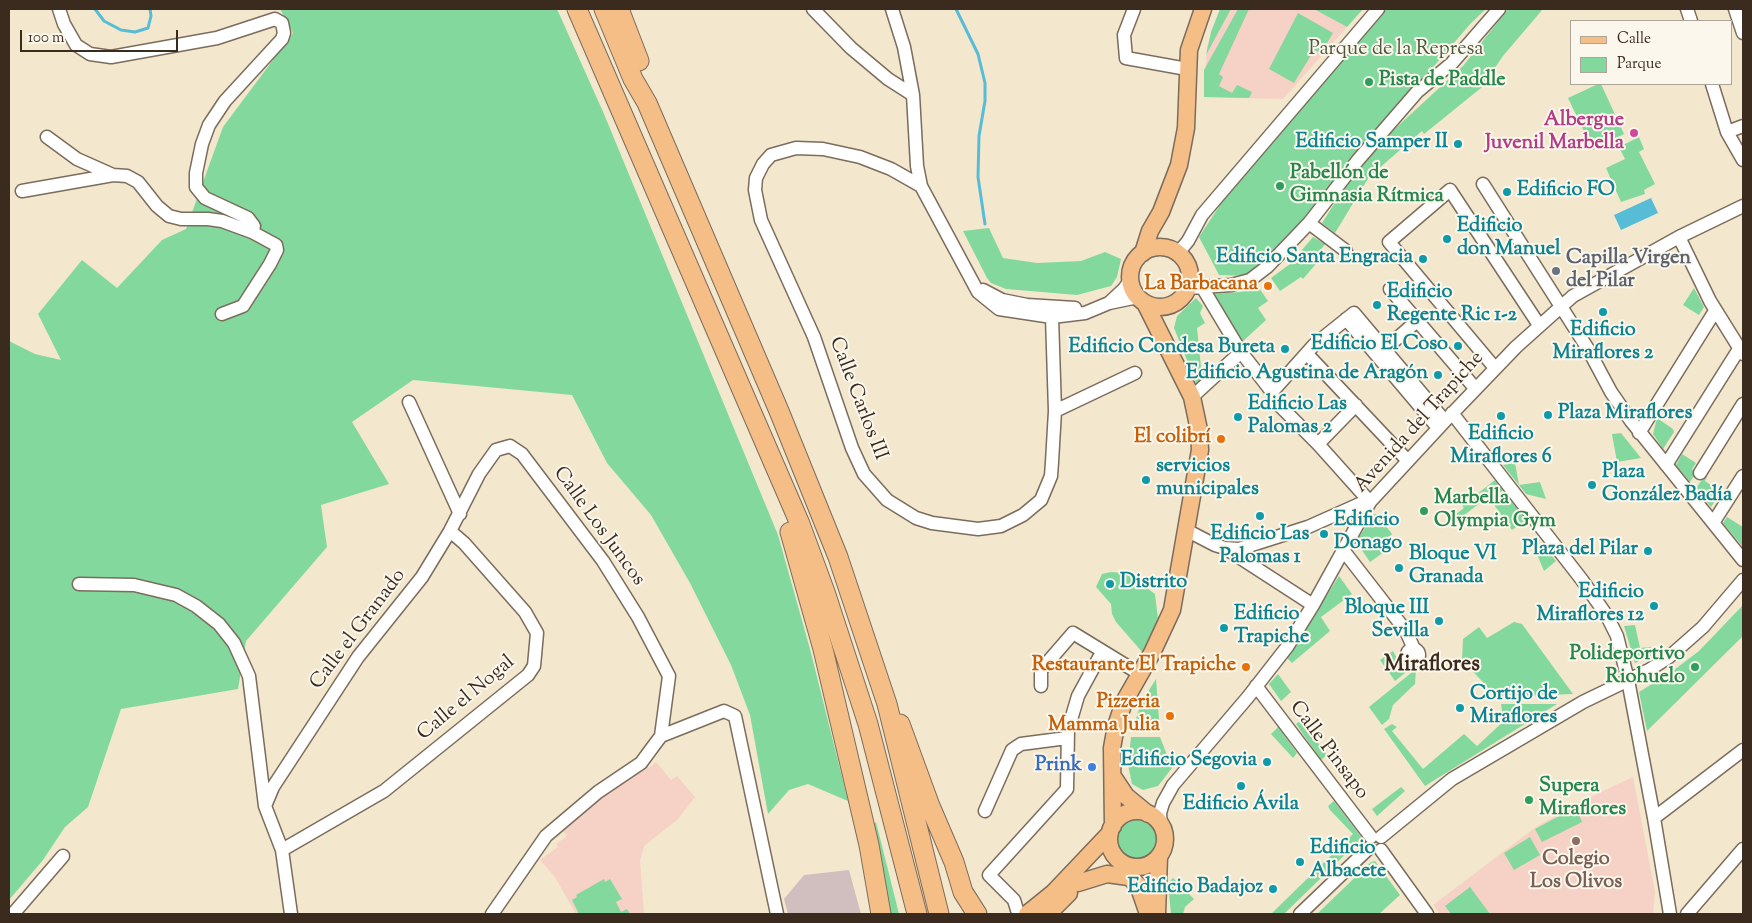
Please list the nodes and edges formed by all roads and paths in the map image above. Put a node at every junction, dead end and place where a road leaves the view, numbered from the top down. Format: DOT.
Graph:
graph roads {
  1 [pos="59,9"];
  2 [pos="604,9"];
  3 [pos="619,9"];
  4 [pos="813,9"];
  5 [pos="892,9"];
  6 [pos="1134,9"];
  7 [pos="1203,9"];
  8 [pos="1378,9"];
  9 [pos="1499,9"];
  10 [pos="1735,9"];
  11 [pos="577,12"];
  12 [pos="1743,33"];
  13 [pos="1187,69"];
  14 [pos="1712,85"];
  15 [pos="913,95"];
  16 [pos="647,103"];
  17 [pos="1743,126"];
  18 [pos="1727,132"];
  19 [pos="47,137"];
  20 [pos="1743,160"];
  21 [pos="113,175"];
  22 [pos="1483,184"];
  23 [pos="921,186"];
  24 [pos="22,191"];
  25 [pos="1743,206"];
  26 [pos="1161,212"];
  27 [pos="1309,223"];
  28 [pos="252,232"];
  29 [pos="1680,237"];
  30 [pos="1173,251"];
  31 [pos="1346,251"];
  32 [pos="1143,253"];
  33 [pos="1130,278"];
  34 [pos="1195,287"];
  35 [pos="1390,289"];
  36 [pos="1142,300"];
  37 [pos="1110,303"];
  38 [pos="1173,304"];
  39 [pos="1027,305"];
  40 [pos="1008,306"];
  41 [pos="1561,306"];
  42 [pos="1066,308"];
  43 [pos="1096,308"];
  44 [pos="1715,312"];
  45 [pos="222,314"];
  46 [pos="1350,316"];
  47 [pos="1052,317"];
  48 [pos="1417,321"];
  49 [pos="1539,325"];
  50 [pos="1165,340"];
  51 [pos="1385,349"];
  52 [pos="1741,351"];
  53 [pos="1241,352"];
  54 [pos="1306,354"];
  55 [pos="1495,368"];
  56 [pos="1136,373"];
  57 [pos="1475,388"];
  58 [pos="1272,392"];
  59 [pos="1192,397"];
  60 [pos="409,402"];
  61 [pos="1743,404"];
  62 [pos="1356,405"];
  63 [pos="1055,411"];
  64 [pos="1445,420"];
  65 [pos="1639,433"];
  66 [pos="1318,444"];
  67 [pos="1408,461"];
  68 [pos="1666,465"];
  69 [pos="1700,473"];
  70 [pos="479,474"];
  71 [pos="1743,476"];
  72 [pos="781,485"];
  73 [pos="1370,502"];
  74 [pos="1342,513"];
  75 [pos="460,514"];
  76 [pos="1713,523"];
  77 [pos="1354,530"];
  78 [pos="450,531"];
  79 [pos="1188,531"];
  80 [pos="1224,548"];
  81 [pos="1342,553"];
  82 [pos="1743,560"];
  83 [pos="1743,580"];
  84 [pos="79,584"];
  85 [pos="1313,605"];
  86 [pos="1411,651"];
  87 [pos="1102,652"];
  88 [pos="1140,674"];
  89 [pos="1628,680"];
  90 [pos="1041,686"];
  91 [pos="1256,686"];
  92 [pos="887,704"];
  93 [pos="661,736"];
  94 [pos="1067,738"];
  95 [pos="1743,750"];
  96 [pos="1114,778"];
  97 [pos="266,806"];
  98 [pos="985,811"];
  99 [pos="1148,814"];
  100 [pos="1654,818"];
  101 [pos="1161,825"];
  102 [pos="1111,829"];
  103 [pos="1375,843"];
  104 [pos="1743,849"];
  105 [pos="282,850"];
  106 [pos="63,856"];
  107 [pos="1158,857"];
  108 [pos="1127,865"];
  109 [pos="1078,883"];
  110 [pos="12,914"];
  111 [pos="291,914"];
  112 [pos="492,914"];
  113 [pos="777,914"];
  114 [pos="881,914"];
  115 [pos="917,914"];
  116 [pos="940,914"];
  117 [pos="977,914"];
  118 [pos="1021,914"];
  119 [pos="1048,914"];
  120 [pos="1148,914"];
  121 [pos="1157,914"];
  122 [pos="1300,914"];
  123 [pos="1427,914"];
  124 [pos="1670,914"];
  125 [pos="1687,914"];
  1 -- 28 [label="street"];
  2 -- 16 [label="highway"];
  3 -- 16 [label="highway"];
  4 -- 15 [label="street"];
  5 -- 15 [label="street"];
  6 -- 13 [label="street"];
  7 -- 13 [label="main road"];
  8 -- 30 [label="street"];
  9 -- 27 [label="street"];
  10 -- 12 [label="street"];
  11 -- 72 [label="highway"];
  13 -- 26 [label="main road"];
  14 -- 18 [label="street"];
  15 -- 23 [label="street"];
  16 -- 92 [label="highway"];
  17 -- 18 [label="street"];
  18 -- 20 [label="street"];
  19 -- 21 [label="street"];
  21 -- 24 [label="street"];
  21 -- 28 [label="street"];
  22 -- 41 [label="street"];
  23 -- 40 [label="street"];
  23 -- 63 [label="street, Calle Carlos III"];
  25 -- 29 [label="street, Avenida del Trapiche"];
  26 -- 30 [label="main road"];
  26 -- 32 [label="main road"];
  27 -- 31 [label="street"];
  27 -- 34 [label="street"];
  28 -- 45 [label="street"];
  29 -- 41 [label="street, Avenida del Trapiche"];
  29 -- 44 [label="street"];
  30 -- 32 [label="main road"];
  30 -- 34 [label="main road"];
  32 -- 33 [label="main road"];
  33 -- 36 [label="main road"];
  33 -- 37 [label="street"];
  34 -- 38 [label="main road"];
  34 -- 53 [label="street"];
  35 -- 48 [label="street"];
  36 -- 37 [label="street"];
  36 -- 38 [label="main road"];
  36 -- 50 [label="main road"];
  37 -- 43 [label="street"];
  38 -- 50 [label="main road"];
  39 -- 40 [label="street"];
  39 -- 42 [label="street"];
  39 -- 47 [label="street"];
  40 -- 47 [label="street"];
  41 -- 49 [label="street, Avenida del Trapiche"];
  41 -- 65 [label="street"];
  42 -- 43 [label="street"];
  42 -- 47 [label="street"];
  43 -- 47 [label="street"];
  44 -- 52 [label="street"];
  44 -- 65 [label="street"];
  46 -- 51 [label="street"];
  46 -- 54 [label="street"];
  46 -- 64 [label="street"];
  47 -- 63 [label="street, Calle Carlos III"];
  48 -- 51 [label="street"];
  48 -- 57 [label="street"];
  49 -- 55 [label="street, Avenida del Trapiche"];
  49 -- 55 [label="street"];
  50 -- 59 [label="main road"];
  51 -- 64 [label="street"];
  52 -- 68 [label="street"];
  53 -- 58 [label="street"];
  53 -- 59 [label="street"];
  54 -- 58 [label="street"];
  54 -- 62 [label="street"];
  55 -- 57 [label="street, Avenida del Trapiche"];
  56 -- 63 [label="street"];
  57 -- 64 [label="street, Avenida del Trapiche"];
  58 -- 66 [label="street"];
  59 -- 79 [label="main road"];
  60 -- 75 [label="street"];
  61 -- 69 [label="street"];
  62 -- 66 [label="street"];
  62 -- 67 [label="street"];
  64 -- 67 [label="street, Avenida del Trapiche"];
  64 -- 89 [label="street"];
  65 -- 68 [label="street"];
  66 -- 73 [label="street"];
  67 -- 73 [label="street, Avenida del Trapiche"];
  68 -- 76 [label="street"];
  70 -- 75 [label="street, Calle el Granado"];
  70 -- 93 [label="street, Calle Los Juncos"];
  71 -- 76 [label="street"];
  72 -- 114 [label="highway"];
  72 -- 115 [label="highway"];
  73 -- 74 [label="street"];
  73 -- 77 [label="street, Avenida del Trapiche"];
  74 -- 77 [label="street"];
  74 -- 80 [label="street"];
  75 -- 78 [label="street, Calle el Granado"];
  76 -- 82 [label="street"];
  77 -- 81 [label="street, Avenida del Trapiche"];
  78 -- 97 [label="street, Calle el Granado"];
  78 -- 105 [label="street, Calle el Nogal"];
  79 -- 80 [label="street"];
  79 -- 88 [label="main road"];
  80 -- 85 [label="street"];
  81 -- 85 [label="street, Avenida del Trapiche"];
  81 -- 86 [label="street"];
  83 -- 89 [label="street"];
  84 -- 97 [label="street"];
  85 -- 91 [label="street, Avenida del Trapiche"];
  87 -- 88 [label="street"];
  87 -- 90 [label="street"];
  87 -- 94 [label="street"];
  88 -- 96 [label="main road"];
  89 -- 100 [label="street"];
  89 -- 103 [label="street"];
  91 -- 101 [label="street, Avenida del Trapiche"];
  91 -- 103 [label="street, Calle Pinsapo"];
  92 -- 116 [label="highway"];
  92 -- 117 [label="highway"];
  93 -- 112 [label="street"];
  93 -- 113 [label="street"];
  94 -- 98 [label="street"];
  94 -- 118 [label="street"];
  95 -- 100 [label="street"];
  96 -- 99 [label="main road"];
  96 -- 102 [label="main road"];
  97 -- 105 [label="street"];
  99 -- 101 [label="main road"];
  99 -- 102 [label="main road"];
  100 -- 124 [label="street"];
  101 -- 107 [label="main road"];
  102 -- 108 [label="main road"];
  102 -- 118 [label="main road"];
  103 -- 122 [label="street"];
  103 -- 123 [label="street, Calle Pinsapo"];
  104 -- 125 [label="street"];
  105 -- 111 [label="street"];
  106 -- 110 [label="street"];
  107 -- 108 [label="main road"];
  107 -- 121 [label="main road"];
  108 -- 109 [label="main road"];
  108 -- 121 [label="main road"];
  109 -- 119 [label="main road"];
  109 -- 120 [label="main road"];
}
